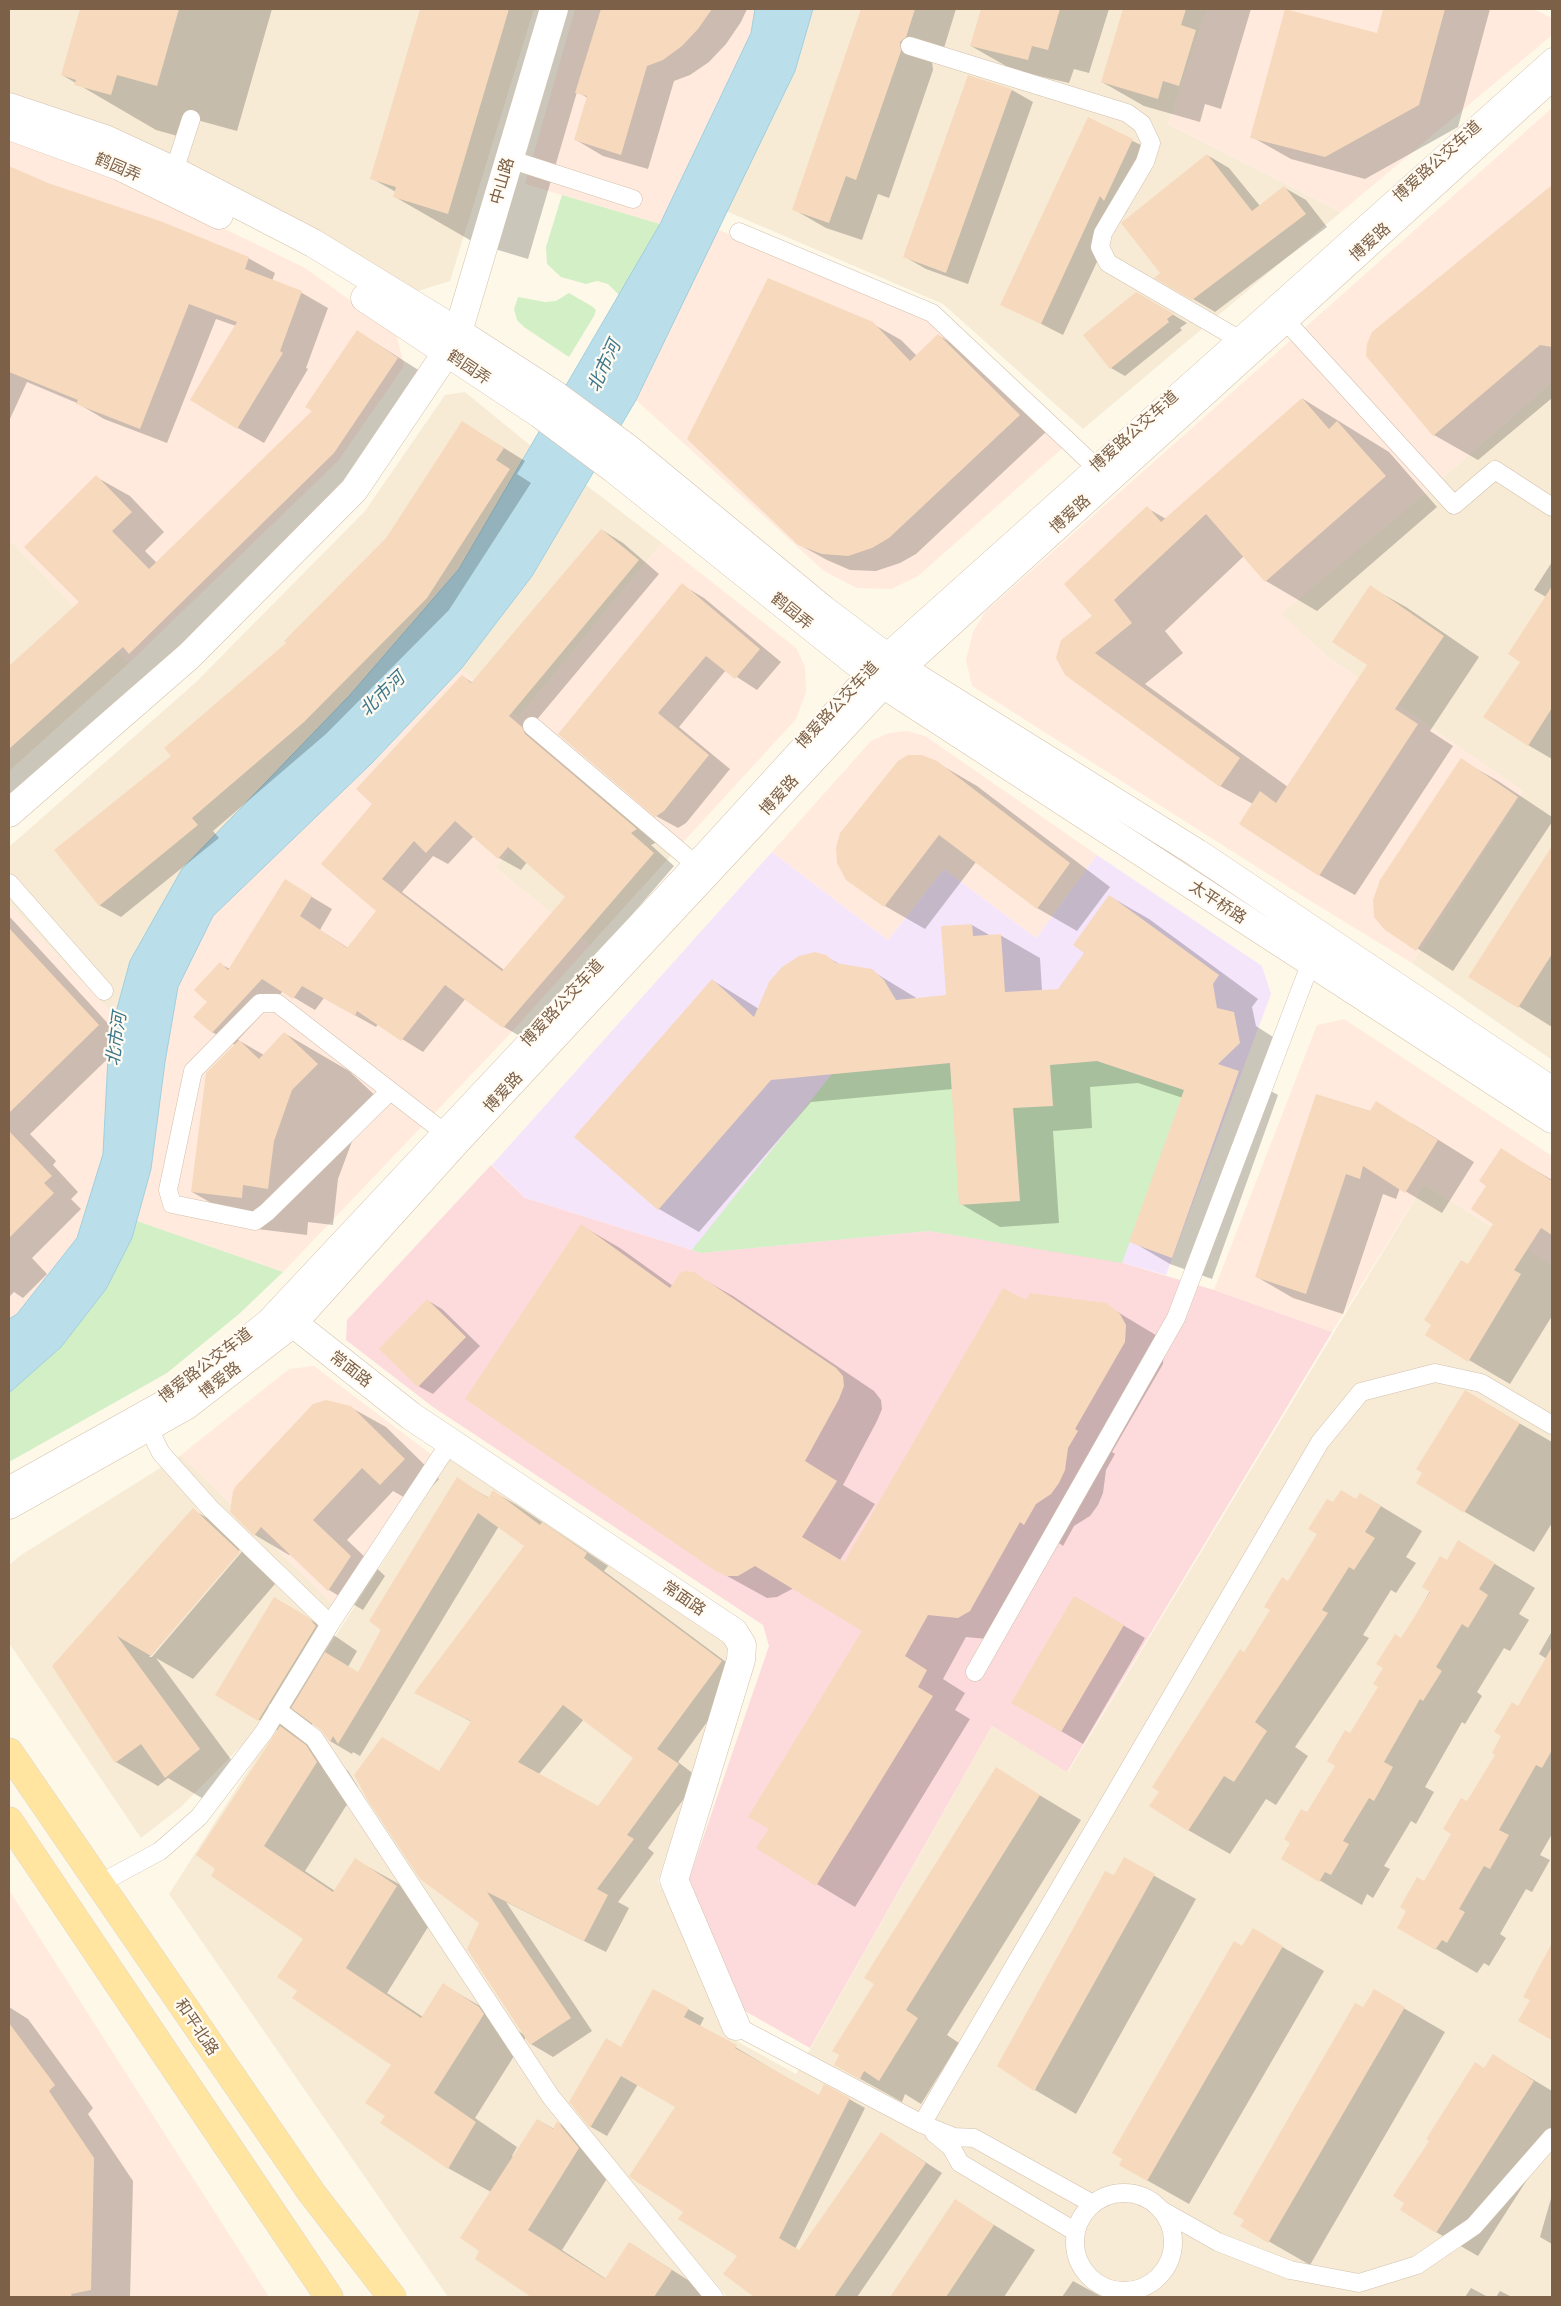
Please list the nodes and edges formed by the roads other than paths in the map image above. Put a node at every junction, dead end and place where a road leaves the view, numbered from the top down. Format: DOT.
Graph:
graph roads {
  1 [pos="554,9"];
  2 [pos="910,46"];
  3 [pos="1552,57"];
  4 [pos="1552,76"];
  5 [pos="9,107"];
  6 [pos="190,119"];
  7 [pos="9,126"];
  8 [pos="508,159"];
  9 [pos="174,171"];
  10 [pos="633,198"];
  11 [pos="739,232"];
  12 [pos="1284,320"];
  13 [pos="452,342"];
  14 [pos="1246,343"];
  15 [pos="1102,472"];
  16 [pos="1552,507"];
  17 [pos="884,669"];
  18 [pos="532,726"];
  19 [pos="9,813"];
  20 [pos="700,868"];
  21 [pos="9,882"];
  22 [pos="1311,962"];
  23 [pos="104,991"];
  24 [pos="390,1091"];
  25 [pos="1552,1092"];
  26 [pos="1552,1119"];
  27 [pos="449,1137"];
  28 [pos="293,1323"];
  29 [pos="1552,1425"];
  30 [pos="148,1427"];
  31 [pos="450,1442"];
  32 [pos="9,1485"];
  33 [pos="9,1505"];
  34 [pos="330,1624"];
  35 [pos="975,1672"];
  36 [pos="277,1710"];
  37 [pos="9,1752"];
  38 [pos="9,1821"];
  39 [pos="99,1884"];
  40 [pos="736,2026"];
  41 [pos="922,2124"];
  42 [pos="1552,2137"];
  43 [pos="1093,2204"];
  44 [pos="1163,2211"];
  45 [pos="1076,2232"];
  46 [pos="1356,2290"];
  47 [pos="1111,2293"];
  48 [pos="329,2297"];
  49 [pos="392,2297"];
  50 [pos="714,2297"];
  1 -- 8 [label="main road, 中山路"];
  2 -- 14 [label="lane"];
  3 -- 14 [label="lane, 博爱路公交车道"];
  4 -- 12 [label="main road, 博爱路"];
  5 -- 9 [label="main road, 鹤园弄"];
  6 -- 9 [label="lane"];
  7 -- 13 [label="main road, 鹤园弄"];
  8 -- 10 [label="lane"];
  8 -- 13 [label="main road, 中山路"];
  9 -- 13 [label="main road, 鹤园弄"];
  11 -- 15 [label="lane"];
  12 -- 14 [label="main road, 博爱路"];
  12 -- 16 [label="lane"];
  13 -- 17 [label="main road, 鹤园弄"];
  13 -- 19 [label="main road, 中山路"];
  14 -- 15 [label="main road, 博爱路"];
  15 -- 17 [label="main road, 博爱路"];
  17 -- 20 [label="main road, 博爱路"];
  17 -- 22 [label="main road, 太平桥路"];
  17 -- 25 [label="main road"];
  18 -- 20 [label="lane"];
  20 -- 27 [label="main road, 博爱路"];
  21 -- 23 [label="lane"];
  22 -- 26 [label="main road, 太平桥路"];
  22 -- 35 [label="lane"];
  24 -- 24 [label="lane"];
  24 -- 27 [label="lane"];
  27 -- 28 [label="main road, 博爱路"];
  27 -- 32 [label="lane, 博爱路公交车道"];
  28 -- 30 [label="main road, 博爱路"];
  28 -- 31 [label="main road, 常面路"];
  29 -- 41 [label="lane"];
  30 -- 33 [label="main road, 博爱路"];
  30 -- 34 [label="lane"];
  31 -- 34 [label="lane"];
  31 -- 40 [label="main road, 常面路"];
  34 -- 36 [label="lane"];
  36 -- 39 [label="lane"];
  36 -- 50 [label="lane"];
  37 -- 39 [label="main road, 和平北路"];
  38 -- 48 [label="main road"];
  39 -- 49 [label="main road, 和平北路"];
  40 -- 41 [label="lane"];
  41 -- 43 [label="lane"];
  41 -- 45 [label="lane"];
  42 -- 46 [label="lane"];
  43 -- 44 [label="lane"];
  43 -- 45 [label="lane"];
  44 -- 46 [label="lane"];
  44 -- 47 [label="lane"];
  45 -- 47 [label="lane"];
}
